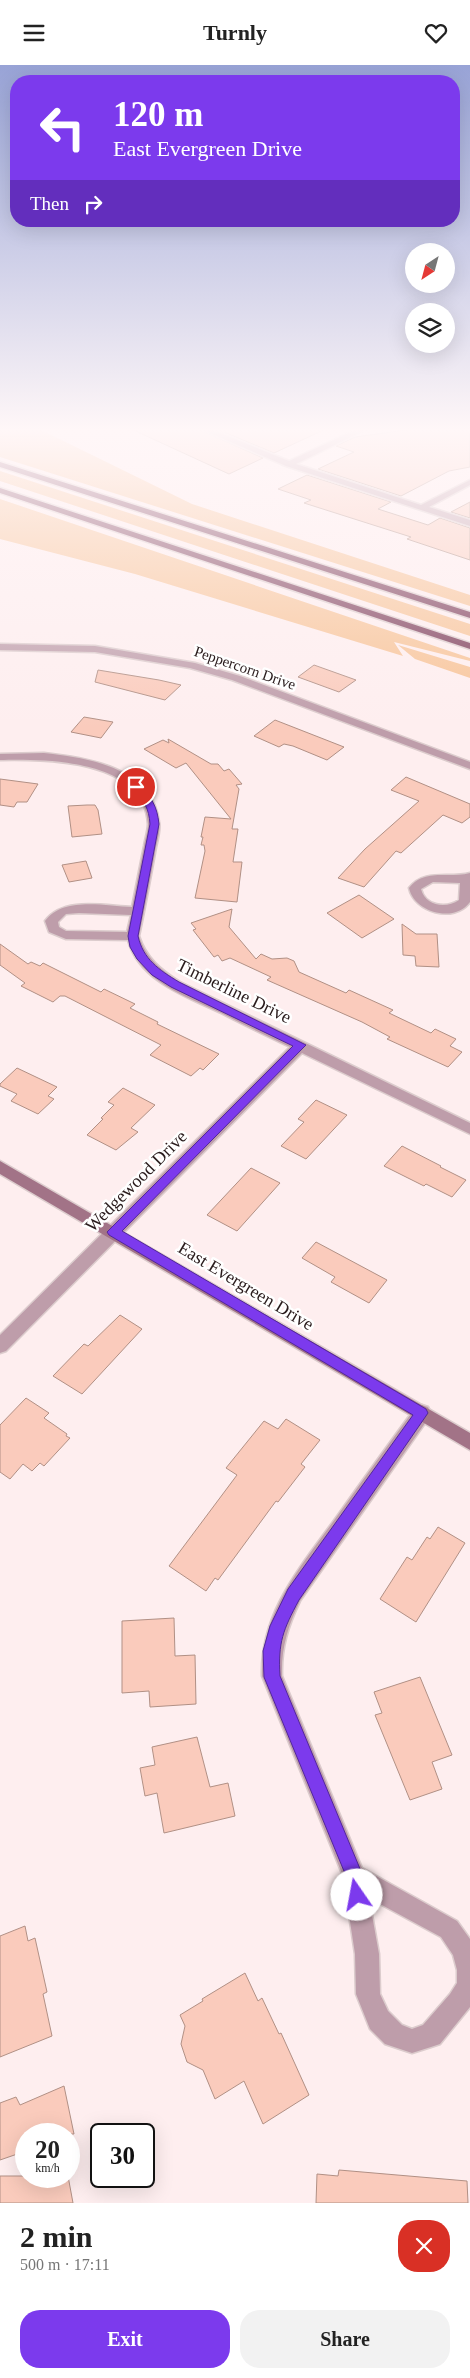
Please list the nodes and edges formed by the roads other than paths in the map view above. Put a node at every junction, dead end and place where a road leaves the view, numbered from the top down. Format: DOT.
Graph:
graph roads {
  1 [pos="115,528"];
  2 [pos="198,528"];
  3 [pos="470,615"];
  4 [pos="0,647"];
  5 [pos="470,647"];
  6 [pos="0,757"];
  7 [pos="470,766"];
  8 [pos="137,911"];
  9 [pos="133,936"];
  10 [pos="301,1045"];
  11 [pos="470,1129"];
  12 [pos="0,1167"];
  13 [pos="114,1232"];
  14 [pos="0,1346"];
  15 [pos="422,1413"];
  16 [pos="470,1442"];
  17 [pos="354,1876"];
  1 -- 5 [label="highway"];
  2 -- 3 [label="highway"];
  4 -- 7 [label="street, Peppercorn Drive"];
  6 -- 8 [label="street"];
  8 -- 9 [label="street"];
  8 -- 9 [label="street"];
  9 -- 10 [label="street, Timberline Drive"];
  10 -- 11 [label="street, Timberline Drive"];
  10 -- 13 [label="street, Wedgewood Drive"];
  12 -- 13 [label="street, East Evergreen Drive"];
  13 -- 14 [label="street, Wedgewood Drive"];
  13 -- 15 [label="street, East Evergreen Drive"];
  15 -- 16 [label="street, East Evergreen Drive"];
  15 -- 17 [label="street"];
  17 -- 17 [label="street"];
}
